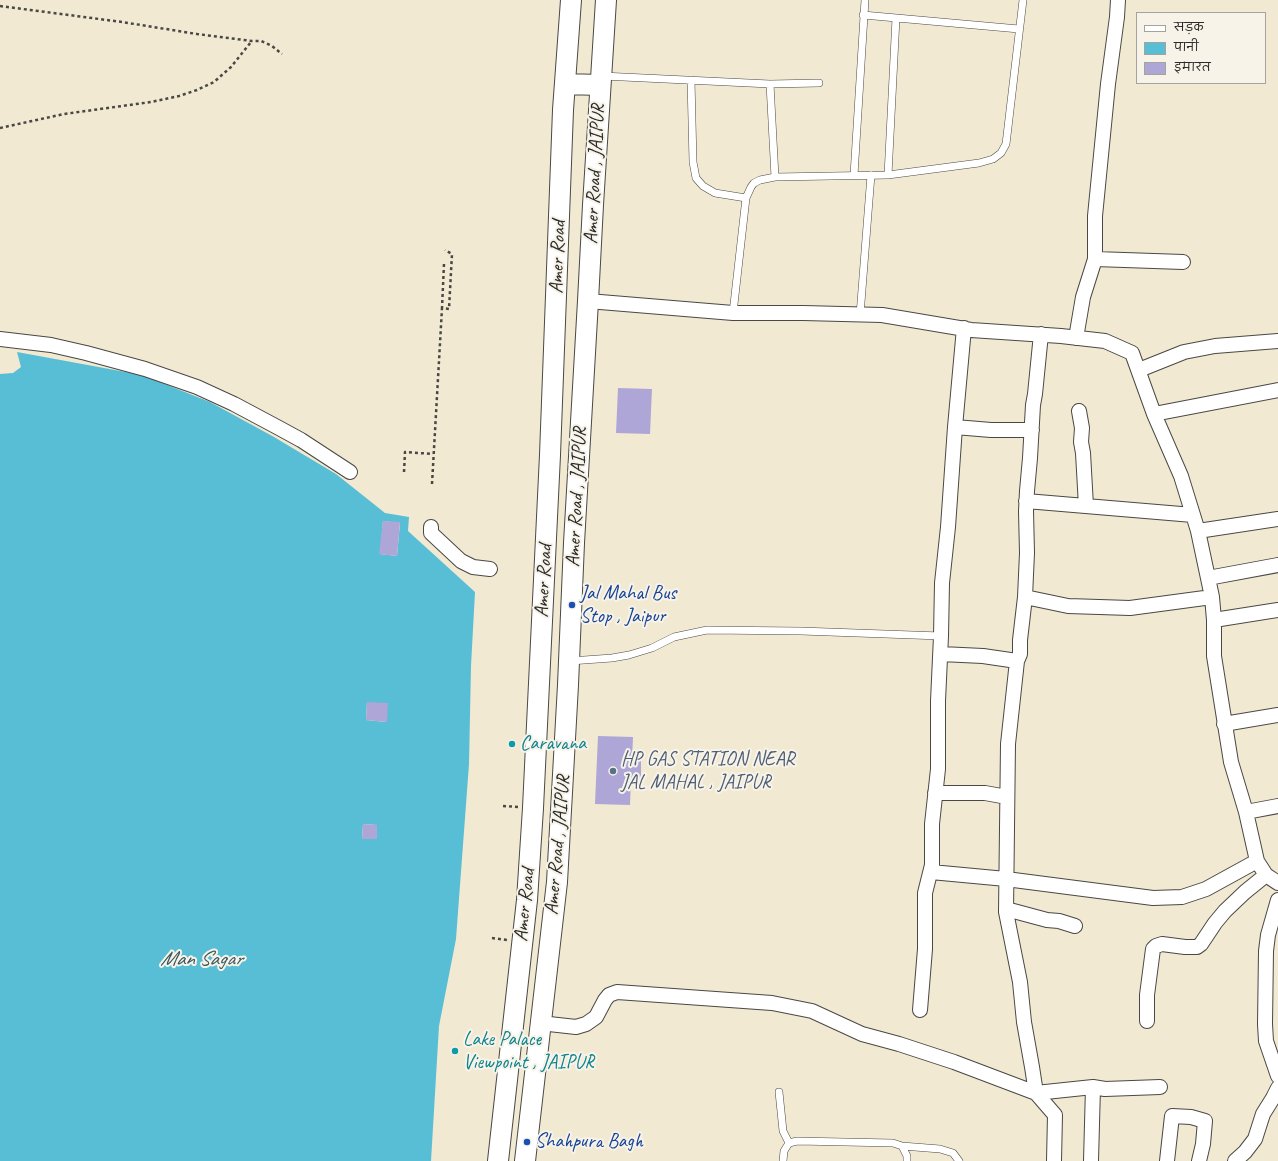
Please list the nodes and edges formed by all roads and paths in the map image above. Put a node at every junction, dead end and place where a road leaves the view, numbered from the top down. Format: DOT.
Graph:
graph roads {
  1 [pos="571,0"];
  2 [pos="606,0"];
  3 [pos="864,0"];
  4 [pos="1023,0"];
  5 [pos="1118,0"];
  6 [pos="0,6"];
  7 [pos="863,15"];
  8 [pos="896,18"];
  9 [pos="1019,29"];
  10 [pos="252,41"];
  11 [pos="282,54"];
  12 [pos="600,80"];
  13 [pos="692,80"];
  14 [pos="819,83"];
  15 [pos="565,84"];
  16 [pos="770,84"];
  17 [pos="0,128"];
  18 [pos="854,175"];
  19 [pos="871,175"];
  20 [pos="888,175"];
  21 [pos="775,178"];
  22 [pos="746,198"];
  23 [pos="445,250"];
  24 [pos="1095,258"];
  25 [pos="1183,262"];
  26 [pos="444,264"];
  27 [pos="588,301"];
  28 [pos="442,308"];
  29 [pos="733,313"];
  30 [pos="860,315"];
  31 [pos="964,328"];
  32 [pos="1040,334"];
  33 [pos="0,338"];
  34 [pos="1076,338"];
  35 [pos="1278,341"];
  36 [pos="1139,370"];
  37 [pos="1278,390"];
  38 [pos="1079,411"];
  39 [pos="1154,414"];
  40 [pos="955,427"];
  41 [pos="1032,430"];
  42 [pos="433,454"];
  43 [pos="350,472"];
  44 [pos="404,472"];
  45 [pos="432,484"];
  46 [pos="1026,501"];
  47 [pos="1086,506"];
  48 [pos="1193,515"];
  49 [pos="1278,518"];
  50 [pos="431,527"];
  51 [pos="1198,531"];
  52 [pos="1278,565"];
  53 [pos="490,569"];
  54 [pos="1208,578"];
  55 [pos="1025,597"];
  56 [pos="1212,597"];
  57 [pos="1278,610"];
  58 [pos="1214,620"];
  59 [pos="941,636"];
  60 [pos="940,654"];
  61 [pos="570,661"];
  62 [pos="1018,661"];
  63 [pos="539,683"];
  64 [pos="568,685"];
  65 [pos="1278,715"];
  66 [pos="1224,724"];
  67 [pos="935,794"];
  68 [pos="1007,796"];
  69 [pos="1278,806"];
  70 [pos="1246,812"];
  71 [pos="1257,861"];
  72 [pos="931,872"];
  73 [pos="1006,879"];
  74 [pos="1272,879"];
  75 [pos="1278,900"];
  76 [pos="1006,909"];
  77 [pos="1075,926"];
  78 [pos="920,1010"];
  79 [pos="1148,1021"];
  80 [pos="540,1024"];
  81 [pos="1278,1076"];
  82 [pos="1093,1087"];
  83 [pos="1160,1087"];
  84 [pos="1278,1088"];
  85 [pos="779,1092"];
  86 [pos="1036,1092"];
  87 [pos="789,1143"];
  88 [pos="902,1146"];
  89 [pos="498,1161"];
  90 [pos="525,1161"];
  91 [pos="783,1161"];
  92 [pos="907,1161"];
  93 [pos="959,1161"];
  94 [pos="1054,1161"];
  95 [pos="1091,1161"];
  96 [pos="1167,1161"];
  97 [pos="1199,1161"];
  98 [pos="1235,1161"];
  1 -- 15 [label="main road, Amer Road"];
  2 -- 12 [label="main road, Amer Road , JAIPUR"];
  3 -- 7 [label="lane"];
  4 -- 9 [label="lane"];
  5 -- 24 [label="street"];
  6 -- 10 [label="path"];
  7 -- 8 [label="lane"];
  7 -- 18 [label="lane"];
  8 -- 9 [label="lane"];
  8 -- 20 [label="lane"];
  9 -- 20 [label="lane"];
  10 -- 11 [label="path"];
  10 -- 17 [label="path"];
  12 -- 13 [label="lane"];
  12 -- 15 [label="main road"];
  12 -- 27 [label="main road, Amer Road , JAIPUR"];
  13 -- 16 [label="lane"];
  13 -- 22 [label="lane"];
  14 -- 16 [label="lane"];
  15 -- 63 [label="main road, Amer Road"];
  16 -- 21 [label="lane"];
  18 -- 19 [label="lane"];
  18 -- 21 [label="lane"];
  19 -- 20 [label="lane"];
  19 -- 30 [label="lane"];
  21 -- 22 [label="lane"];
  22 -- 29 [label="lane"];
  23 -- 28 [label="path"];
  24 -- 25 [label="street"];
  24 -- 34 [label="street"];
  26 -- 28 [label="path"];
  27 -- 29 [label="street"];
  27 -- 61 [label="main road, Amer Road , JAIPUR"];
  28 -- 42 [label="path"];
  29 -- 30 [label="street"];
  30 -- 31 [label="street"];
  31 -- 32 [label="street"];
  31 -- 40 [label="street"];
  32 -- 34 [label="street"];
  32 -- 41 [label="street"];
  33 -- 43 [label="street"];
  34 -- 36 [label="street"];
  35 -- 36 [label="street"];
  36 -- 39 [label="street"];
  37 -- 39 [label="street"];
  38 -- 47 [label="street"];
  39 -- 48 [label="street"];
  40 -- 41 [label="street"];
  40 -- 59 [label="street"];
  41 -- 46 [label="street"];
  42 -- 44 [label="path"];
  42 -- 45 [label="path"];
  46 -- 47 [label="street"];
  46 -- 55 [label="street"];
  47 -- 48 [label="street"];
  48 -- 51 [label="street"];
  49 -- 51 [label="street"];
  50 -- 53 [label="street"];
  51 -- 54 [label="street"];
  52 -- 54 [label="street"];
  54 -- 56 [label="street"];
  55 -- 56 [label="street"];
  55 -- 62 [label="street"];
  56 -- 58 [label="street"];
  57 -- 58 [label="street"];
  58 -- 66 [label="street"];
  59 -- 60 [label="street"];
  59 -- 61 [label="lane"];
  60 -- 62 [label="street"];
  60 -- 67 [label="street"];
  61 -- 64 [label="main road, Amer Road , JAIPUR"];
  62 -- 68 [label="street"];
  63 -- 64 [label="main road"];
  63 -- 89 [label="main road, Amer Road"];
  64 -- 80 [label="main road, Amer Road , JAIPUR"];
  65 -- 66 [label="street"];
  66 -- 70 [label="street"];
  67 -- 68 [label="street"];
  67 -- 72 [label="street"];
  68 -- 73 [label="street"];
  69 -- 70 [label="street"];
  70 -- 71 [label="street"];
  71 -- 73 [label="street"];
  71 -- 74 [label="street"];
  72 -- 73 [label="street"];
  72 -- 78 [label="street"];
  73 -- 76 [label="street"];
  74 -- 79 [label="street"];
  75 -- 81 [label="street"];
  76 -- 77 [label="street"];
  76 -- 86 [label="street"];
  80 -- 86 [label="street"];
  80 -- 90 [label="main road, Amer Road , JAIPUR"];
  82 -- 83 [label="street"];
  82 -- 86 [label="street"];
  82 -- 95 [label="street"];
  84 -- 98 [label="street"];
  85 -- 87 [label="lane"];
  86 -- 94 [label="street"];
  87 -- 88 [label="lane"];
  87 -- 91 [label="lane"];
  88 -- 92 [label="lane"];
  88 -- 93 [label="lane"];
  96 -- 97 [label="street"];
}
